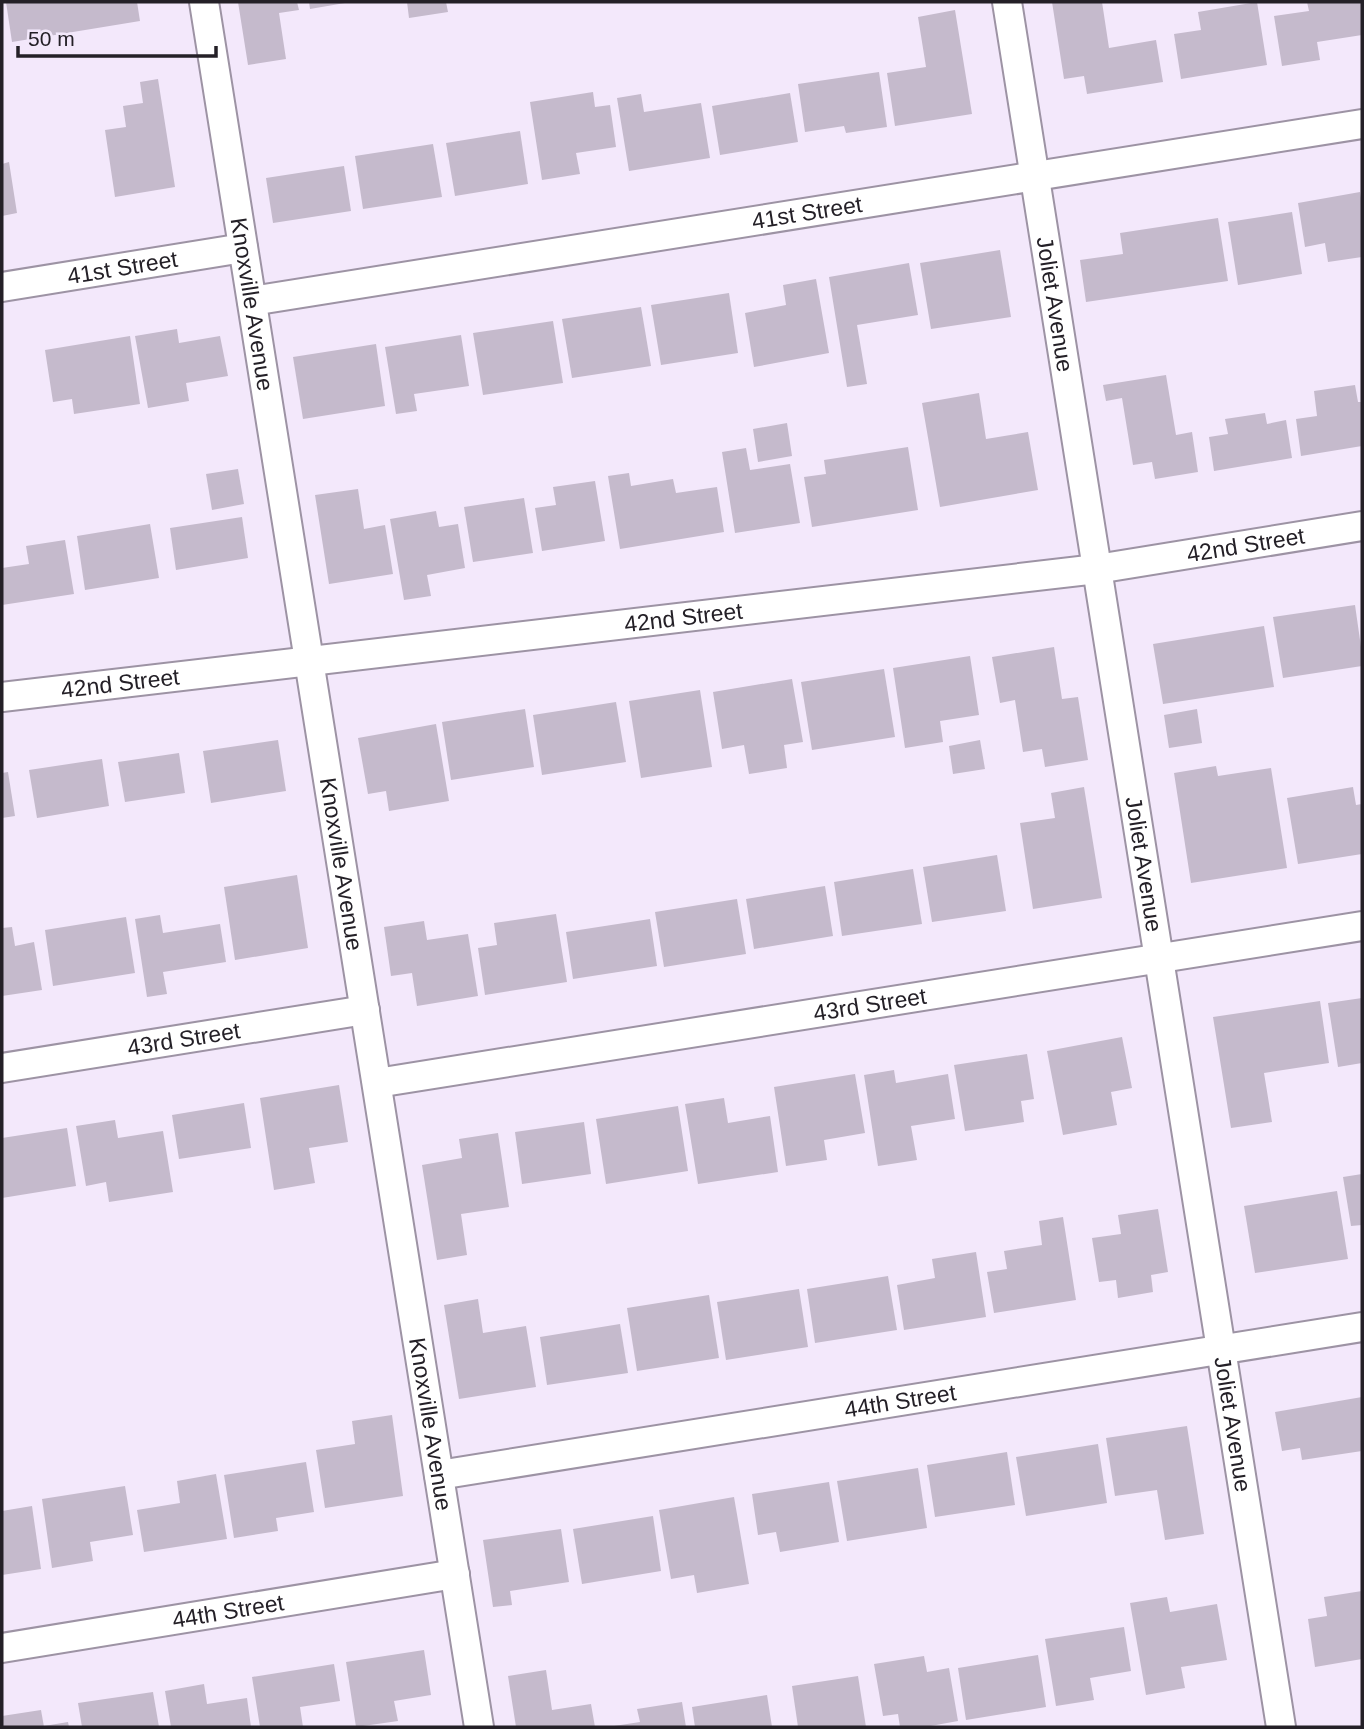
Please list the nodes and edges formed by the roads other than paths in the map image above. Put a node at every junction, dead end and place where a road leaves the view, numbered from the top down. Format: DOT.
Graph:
graph roads {
  1 [pos="204,2"];
  2 [pos="1007,2"];
  3 [pos="1362,124"];
  4 [pos="1035,176"];
  5 [pos="243,248"];
  6 [pos="2,287"];
  7 [pos="252,301"];
  8 [pos="1362,526"];
  9 [pos="1097,569"];
  10 [pos="309,661"];
  11 [pos="2,697"];
  12 [pos="1362,926"];
  13 [pos="1159,958"];
  14 [pos="365,1010"];
  15 [pos="2,1068"];
  16 [pos="377,1083"];
  17 [pos="1362,1326"];
  18 [pos="1221,1349"];
  19 [pos="439,1475"];
  20 [pos="455,1574"];
  21 [pos="2,1648"];
  22 [pos="479,1727"];
  23 [pos="1281,1727"];
  1 -- 5 [label="street, Knoxville Avenue"];
  2 -- 4 [label="street, Joliet Avenue"];
  3 -- 4 [label="street, 41st Street"];
  4 -- 7 [label="street, 41st Street"];
  4 -- 9 [label="street, Joliet Avenue"];
  5 -- 6 [label="street, 41st Street"];
  5 -- 7 [label="street, Knoxville Avenue"];
  7 -- 10 [label="street, Knoxville Avenue"];
  8 -- 9 [label="street, 42nd Street"];
  9 -- 10 [label="street, 42nd Street"];
  9 -- 13 [label="street, Joliet Avenue"];
  10 -- 11 [label="street, 42nd Street"];
  10 -- 14 [label="street, Knoxville Avenue"];
  12 -- 13 [label="street, 43rd Street"];
  13 -- 16 [label="street, 43rd Street"];
  13 -- 18 [label="street, Joliet Avenue"];
  14 -- 15 [label="street, 43rd Street"];
  14 -- 16 [label="street, Knoxville Avenue"];
  16 -- 19 [label="street, Knoxville Avenue"];
  17 -- 18 [label="street, 44th Street"];
  18 -- 19 [label="street, 44th Street"];
  18 -- 23 [label="street, Joliet Avenue"];
  19 -- 20 [label="street, Knoxville Avenue"];
  20 -- 21 [label="street, 44th Street"];
  20 -- 22 [label="street, Knoxville Avenue"];
}
